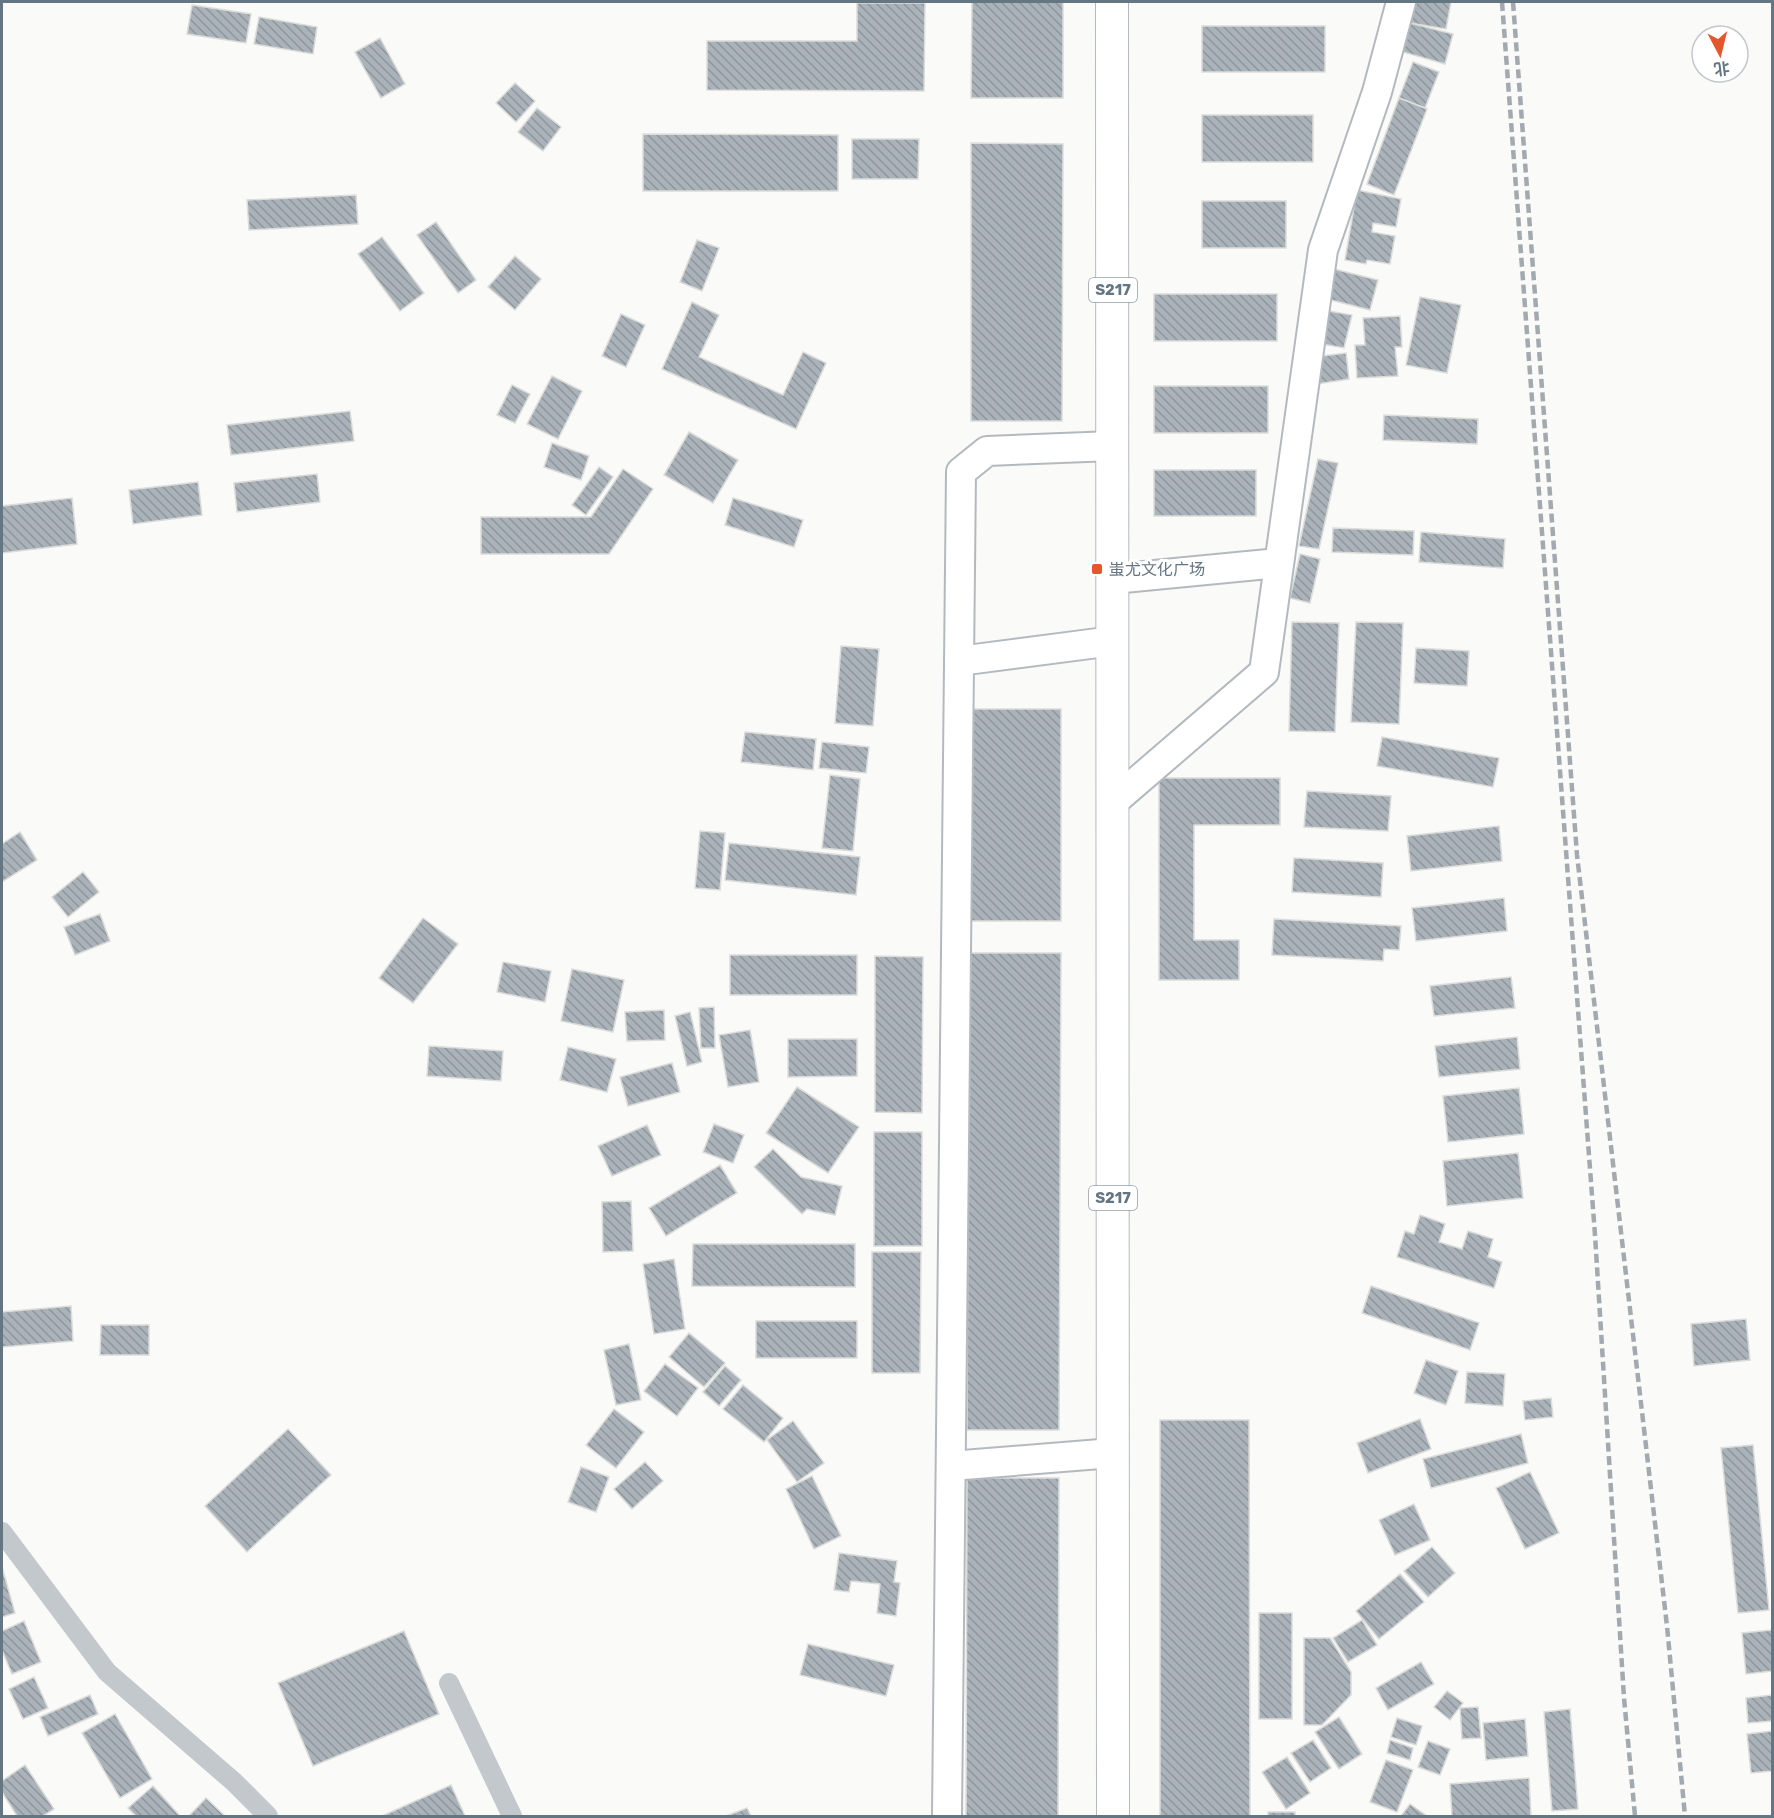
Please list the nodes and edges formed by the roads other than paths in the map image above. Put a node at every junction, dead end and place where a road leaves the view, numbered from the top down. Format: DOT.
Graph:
graph roads {
  1 [pos="1112,2"];
  2 [pos="1401,2"];
  3 [pos="1113,446"];
  4 [pos="1279,563"];
  5 [pos="1113,579"];
  6 [pos="1113,641"];
  7 [pos="959,661"];
  8 [pos="1113,802"];
  9 [pos="1113,1453"];
  10 [pos="951,1466"];
  11 [pos="2,1532"];
  12 [pos="449,1683"];
  13 [pos="268,1816"];
  14 [pos="512,1816"];
  15 [pos="947,1816"];
  16 [pos="1113,1816"];
  1 -- 3 [label="main road, S217"];
  2 -- 4 [label="street"];
  3 -- 5 [label="main road, S217"];
  3 -- 7 [label="street"];
  4 -- 5 [label="street"];
  4 -- 8 [label="street"];
  5 -- 6 [label="main road, S217"];
  6 -- 7 [label="street"];
  6 -- 8 [label="main road, S217"];
  7 -- 10 [label="street"];
  8 -- 9 [label="main road, S217"];
  9 -- 10 [label="street"];
  9 -- 16 [label="main road, S217"];
  10 -- 15 [label="street"];
  11 -- 13 [label="street"];
  12 -- 14 [label="street"];
}
